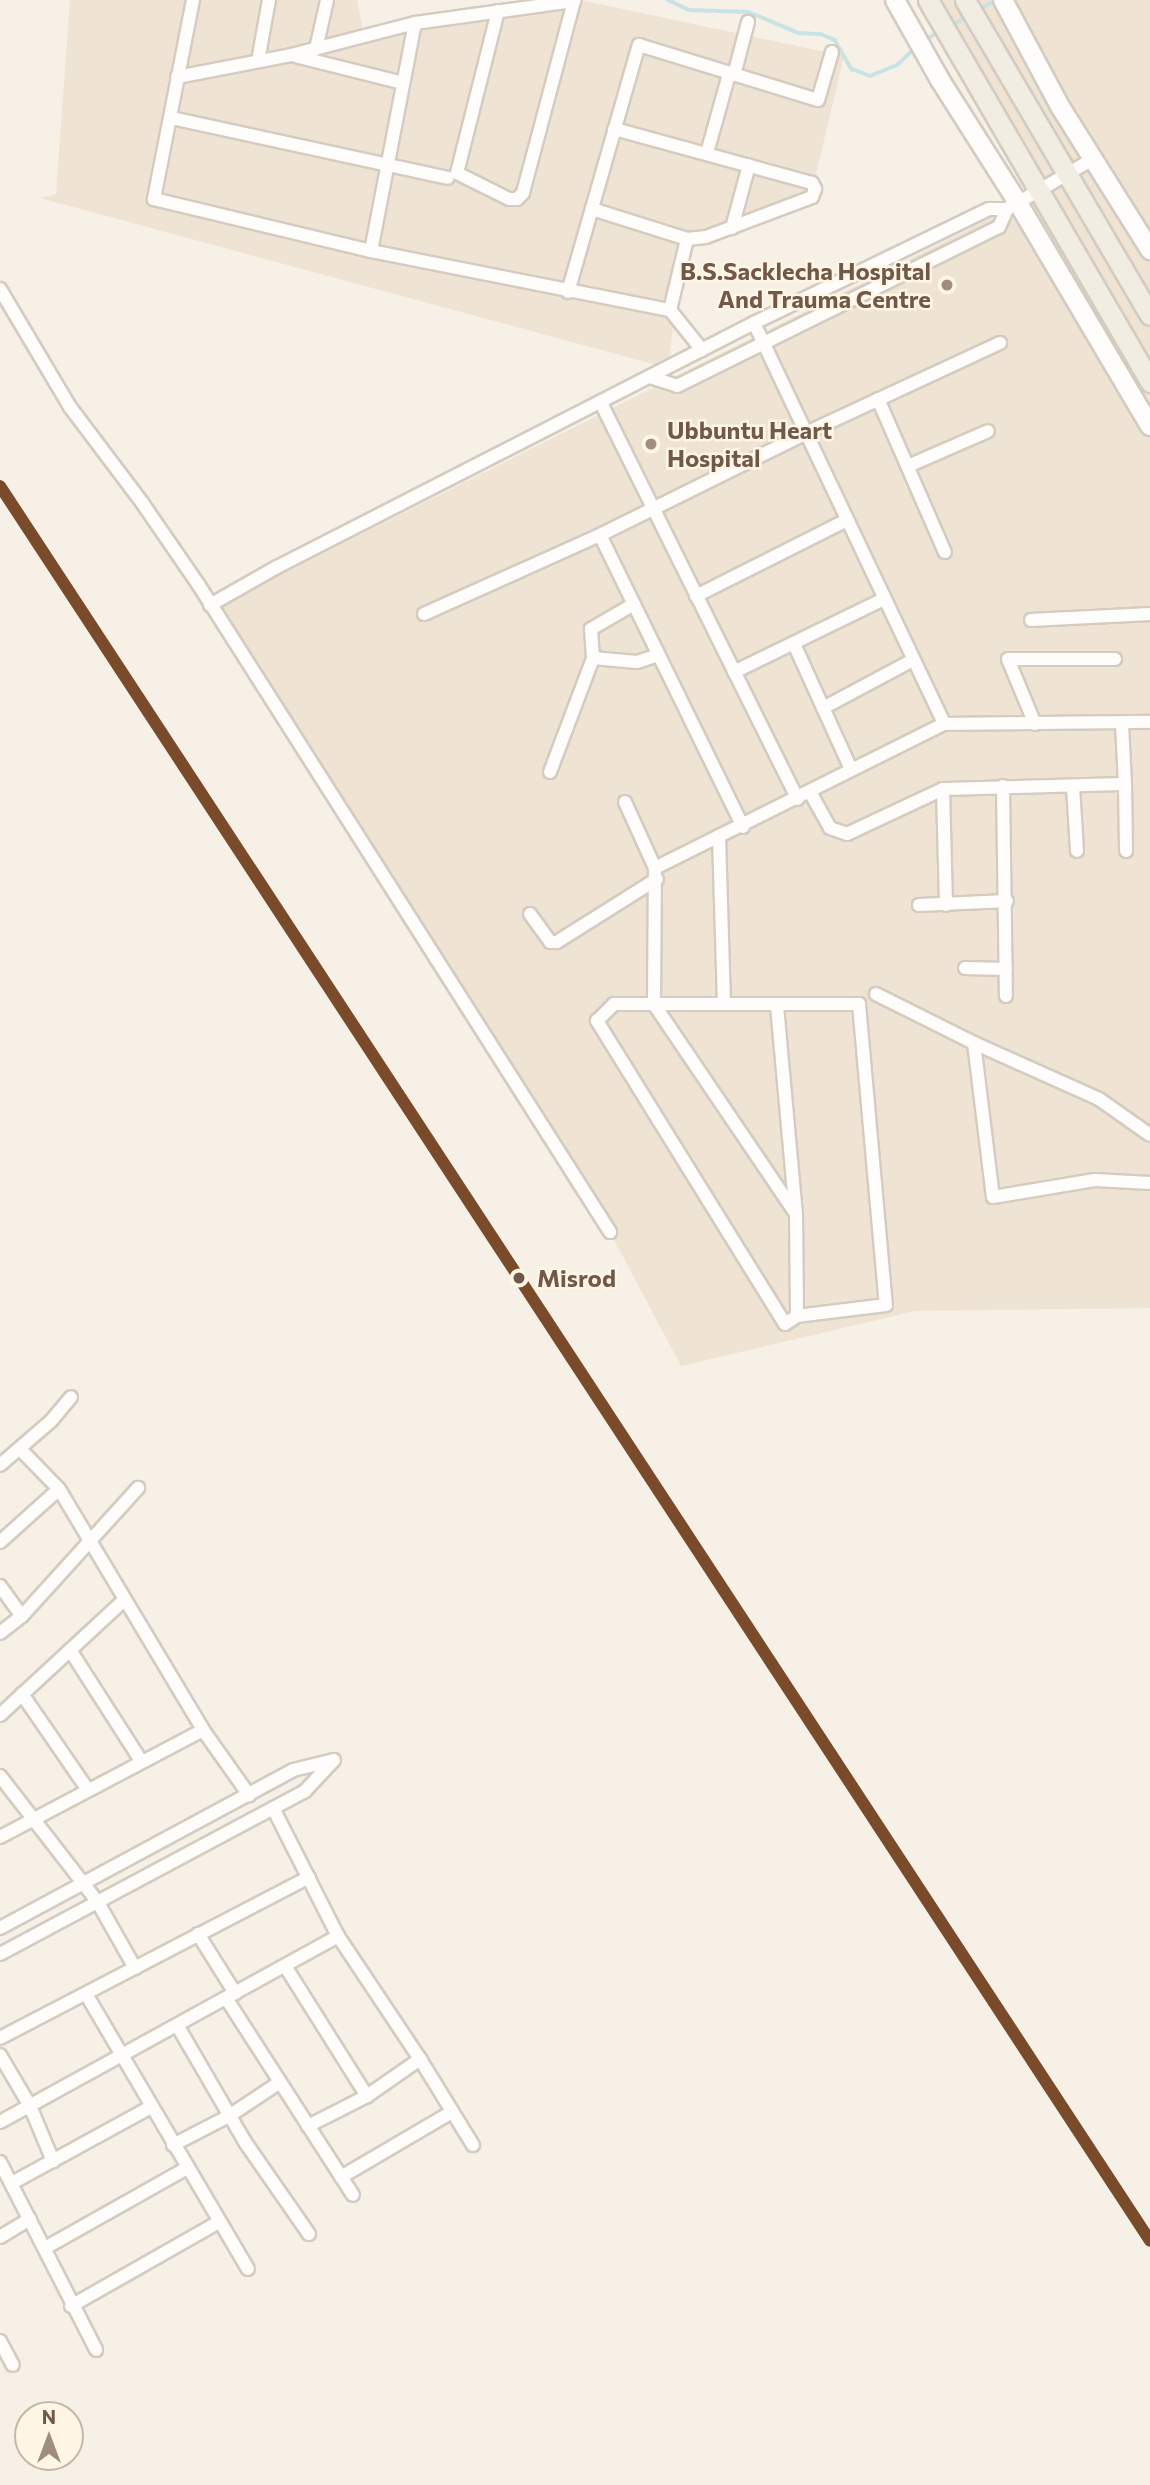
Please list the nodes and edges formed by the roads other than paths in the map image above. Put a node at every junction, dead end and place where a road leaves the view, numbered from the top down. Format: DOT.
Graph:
graph roads {
  1 [pos="192,0"];
  2 [pos="269,0"];
  3 [pos="327,0"];
  4 [pos="895,0"];
  5 [pos="928,0"];
  6 [pos="965,0"];
  7 [pos="1003,0"];
  8 [pos="498,11"];
  9 [pos="748,22"];
  10 [pos="415,23"];
  11 [pos="316,49"];
  12 [pos="832,52"];
  13 [pos="291,55"];
  14 [pos="258,61"];
  15 [pos="732,75"];
  16 [pos="177,77"];
  17 [pos="403,83"];
  18 [pos="171,118"];
  19 [pos="614,129"];
  20 [pos="707,153"];
  21 [pos="1093,159"];
  22 [pos="386,165"];
  23 [pos="749,165"];
  24 [pos="1066,174"];
  25 [pos="448,178"];
  26 [pos="1040,189"];
  27 [pos="1012,206"];
  28 [pos="592,209"];
  29 [pos="732,228"];
  30 [pos="687,239"];
  31 [pos="1150,250"];
  32 [pos="370,251"];
  33 [pos="0,289"];
  34 [pos="568,292"];
  35 [pos="670,310"];
  36 [pos="1150,315"];
  37 [pos="754,323"];
  38 [pos="763,343"];
  39 [pos="1000,343"];
  40 [pos="702,350"];
  41 [pos="650,377"];
  42 [pos="1150,382"];
  43 [pos="878,399"];
  44 [pos="601,403"];
  45 [pos="1150,426"];
  46 [pos="988,431"];
  47 [pos="806,433"];
  48 [pos="908,466"];
  49 [pos="653,508"];
  50 [pos="847,520"];
  51 [pos="600,535"];
  52 [pos="945,552"];
  53 [pos="696,596"];
  54 [pos="884,599"];
  55 [pos="634,604"];
  56 [pos="210,605"];
  57 [pos="424,614"];
  58 [pos="1150,614"];
  59 [pos="1031,620"];
  60 [pos="794,644"];
  61 [pos="659,656"];
  62 [pos="593,658"];
  63 [pos="1115,659"];
  64 [pos="913,660"];
  65 [pos="734,672"];
  66 [pos="823,709"];
  67 [pos="1150,722"];
  68 [pos="944,724"];
  69 [pos="1035,724"];
  70 [pos="1122,724"];
  71 [pos="851,769"];
  72 [pos="550,772"];
  73 [pos="1125,784"];
  74 [pos="1003,786"];
  75 [pos="1073,787"];
  76 [pos="943,789"];
  77 [pos="810,792"];
  78 [pos="797,799"];
  79 [pos="625,802"];
  80 [pos="743,827"];
  81 [pos="719,836"];
  82 [pos="1077,851"];
  83 [pos="1126,851"];
  84 [pos="656,873"];
  85 [pos="1007,901"];
  86 [pos="919,905"];
  87 [pos="946,905"];
  88 [pos="530,914"];
  89 [pos="965,968"];
  90 [pos="1006,969"];
  91 [pos="876,995"];
  92 [pos="1006,996"];
  93 [pos="654,1004"];
  94 [pos="724,1004"];
  95 [pos="777,1006"];
  96 [pos="974,1043"];
  97 [pos="1150,1135"];
  98 [pos="1150,1183"];
  99 [pos="796,1214"];
  100 [pos="610,1232"];
  101 [pos="797,1316"];
  102 [pos="71,1397"];
  103 [pos="20,1449"];
  104 [pos="0,1465"];
  105 [pos="138,1488"];
  106 [pos="58,1489"];
  107 [pos="89,1541"];
  108 [pos="0,1542"];
  109 [pos="0,1586"];
  110 [pos="124,1600"];
  111 [pos="22,1616"];
  112 [pos="0,1633"];
  113 [pos="70,1650"];
  114 [pos="22,1694"];
  115 [pos="0,1715"];
  116 [pos="203,1730"];
  117 [pos="142,1762"];
  118 [pos="0,1776"];
  119 [pos="88,1790"];
  120 [pos="249,1795"];
  121 [pos="273,1808"];
  122 [pos="35,1818"];
  123 [pos="0,1837"];
  124 [pos="309,1877"];
  125 [pos="83,1883"];
  126 [pos="97,1901"];
  127 [pos="0,1928"];
  128 [pos="198,1934"];
  129 [pos="338,1936"];
  130 [pos="0,1954"];
  131 [pos="285,1966"];
  132 [pos="135,1968"];
  133 [pos="86,1994"];
  134 [pos="230,1996"];
  135 [pos="177,2025"];
  136 [pos="0,2038"];
  137 [pos="0,2054"];
  138 [pos="122,2056"];
  139 [pos="420,2059"];
  140 [pos="280,2082"];
  141 [pos="367,2096"];
  142 [pos="30,2106"];
  143 [pos="151,2107"];
  144 [pos="452,2112"];
  145 [pos="229,2116"];
  146 [pos="0,2122"];
  147 [pos="308,2126"];
  148 [pos="173,2145"];
  149 [pos="473,2145"];
  150 [pos="53,2161"];
  151 [pos="0,2162"];
  152 [pos="187,2168"];
  153 [pos="341,2177"];
  154 [pos="12,2183"];
  155 [pos="354,2195"];
  156 [pos="30,2219"];
  157 [pos="219,2222"];
  158 [pos="309,2234"];
  159 [pos="0,2237"];
  160 [pos="45,2248"];
  161 [pos="248,2269"];
  162 [pos="71,2306"];
  163 [pos="0,2341"];
  164 [pos="96,2350"];
  165 [pos="13,2365"];
  1 -- 16 [label="street"];
  2 -- 14 [label="street"];
  3 -- 11 [label="street"];
  4 -- 27 [label="street"];
  5 -- 26 [label="main road"];
  6 -- 24 [label="main road"];
  7 -- 21 [label="street"];
  8 -- 8 [label="street"];
  8 -- 10 [label="street"];
  9 -- 15 [label="street"];
  10 -- 11 [label="street"];
  10 -- 17 [label="street"];
  11 -- 13 [label="street"];
  12 -- 15 [label="street"];
  13 -- 14 [label="street"];
  13 -- 17 [label="street"];
  14 -- 16 [label="street"];
  15 -- 19 [label="street"];
  15 -- 20 [label="street"];
  16 -- 18 [label="street"];
  17 -- 22 [label="street"];
  18 -- 22 [label="street"];
  18 -- 32 [label="street"];
  19 -- 20 [label="street"];
  19 -- 28 [label="street"];
  20 -- 23 [label="street"];
  21 -- 24 [label="street"];
  21 -- 31 [label="street"];
  22 -- 25 [label="street"];
  22 -- 32 [label="street"];
  23 -- 29 [label="street"];
  23 -- 29 [label="street"];
  24 -- 26 [label="street"];
  24 -- 36 [label="main road"];
  26 -- 27 [label="street"];
  26 -- 42 [label="main road"];
  27 -- 37 [label="street"];
  27 -- 38 [label="street"];
  27 -- 45 [label="street"];
  28 -- 30 [label="street"];
  28 -- 34 [label="street"];
  29 -- 30 [label="street"];
  30 -- 35 [label="street"];
  32 -- 34 [label="street"];
  33 -- 56 [label="street"];
  34 -- 35 [label="street"];
  35 -- 40 [label="street"];
  37 -- 38 [label="street"];
  37 -- 40 [label="street"];
  38 -- 41 [label="street"];
  38 -- 47 [label="street"];
  39 -- 43 [label="street"];
  40 -- 41 [label="street"];
  41 -- 44 [label="street"];
  43 -- 47 [label="street"];
  43 -- 48 [label="street"];
  44 -- 49 [label="street"];
  44 -- 56 [label="street"];
  46 -- 48 [label="street"];
  47 -- 49 [label="street"];
  47 -- 50 [label="street"];
  48 -- 52 [label="street"];
  49 -- 51 [label="street"];
  49 -- 53 [label="street"];
  50 -- 53 [label="street"];
  50 -- 54 [label="street"];
  51 -- 55 [label="street"];
  51 -- 57 [label="street"];
  53 -- 65 [label="street"];
  54 -- 60 [label="street"];
  54 -- 64 [label="street"];
  55 -- 61 [label="street"];
  55 -- 62 [label="street"];
  56 -- 100 [label="street"];
  58 -- 59 [label="street"];
  60 -- 65 [label="street"];
  60 -- 66 [label="street"];
  61 -- 62 [label="street"];
  61 -- 80 [label="street"];
  62 -- 72 [label="street"];
  63 -- 69 [label="street"];
  64 -- 66 [label="street"];
  64 -- 68 [label="street"];
  65 -- 78 [label="street"];
  66 -- 71 [label="street"];
  67 -- 70 [label="street"];
  68 -- 69 [label="street"];
  68 -- 71 [label="street"];
  69 -- 70 [label="street"];
  70 -- 73 [label="street"];
  71 -- 77 [label="street"];
  73 -- 75 [label="street"];
  73 -- 83 [label="street"];
  74 -- 75 [label="street"];
  74 -- 76 [label="street"];
  74 -- 85 [label="street"];
  75 -- 82 [label="street"];
  76 -- 77 [label="street"];
  76 -- 87 [label="street"];
  77 -- 78 [label="street"];
  78 -- 80 [label="street"];
  79 -- 84 [label="street"];
  80 -- 81 [label="street"];
  81 -- 84 [label="street"];
  81 -- 94 [label="street"];
  84 -- 88 [label="street"];
  84 -- 93 [label="street"];
  85 -- 87 [label="street"];
  85 -- 90 [label="street"];
  86 -- 87 [label="street"];
  89 -- 90 [label="street"];
  90 -- 92 [label="street"];
  91 -- 96 [label="street"];
  93 -- 94 [label="street"];
  93 -- 99 [label="street"];
  93 -- 101 [label="street"];
  94 -- 95 [label="street"];
  95 -- 99 [label="street"];
  95 -- 101 [label="street"];
  96 -- 97 [label="street"];
  96 -- 98 [label="street"];
  99 -- 101 [label="street"];
  102 -- 103 [label="street"];
  103 -- 104 [label="street"];
  103 -- 106 [label="street"];
  105 -- 107 [label="street"];
  106 -- 107 [label="street"];
  106 -- 108 [label="street"];
  107 -- 110 [label="street"];
  107 -- 111 [label="street"];
  109 -- 111 [label="street"];
  110 -- 113 [label="street"];
  110 -- 116 [label="street"];
  111 -- 112 [label="street"];
  113 -- 114 [label="street"];
  113 -- 117 [label="street"];
  114 -- 115 [label="street"];
  114 -- 119 [label="street"];
  116 -- 117 [label="street"];
  116 -- 120 [label="street"];
  117 -- 119 [label="street"];
  118 -- 122 [label="street"];
  119 -- 122 [label="street"];
  120 -- 121 [label="street"];
  120 -- 125 [label="street"];
  121 -- 124 [label="street"];
  121 -- 126 [label="street"];
  122 -- 123 [label="street"];
  122 -- 125 [label="street"];
  124 -- 128 [label="street"];
  124 -- 129 [label="street"];
  125 -- 126 [label="street"];
  125 -- 127 [label="street"];
  126 -- 130 [label="street"];
  126 -- 132 [label="street"];
  128 -- 132 [label="street"];
  128 -- 134 [label="street"];
  129 -- 131 [label="street"];
  129 -- 139 [label="street"];
  131 -- 134 [label="street"];
  131 -- 141 [label="street"];
  132 -- 133 [label="street"];
  133 -- 136 [label="street"];
  133 -- 138 [label="street"];
  134 -- 135 [label="street"];
  134 -- 140 [label="street"];
  135 -- 138 [label="street"];
  135 -- 145 [label="street"];
  137 -- 142 [label="street"];
  138 -- 142 [label="street"];
  138 -- 143 [label="street"];
  139 -- 141 [label="street"];
  139 -- 144 [label="street"];
  140 -- 145 [label="street"];
  140 -- 147 [label="street"];
  141 -- 147 [label="street"];
  142 -- 146 [label="street"];
  142 -- 150 [label="street"];
  143 -- 148 [label="street"];
  143 -- 150 [label="street"];
  144 -- 149 [label="street"];
  144 -- 153 [label="street"];
  145 -- 148 [label="street"];
  145 -- 158 [label="street"];
  147 -- 153 [label="street"];
  148 -- 152 [label="street"];
  150 -- 154 [label="street"];
  151 -- 154 [label="street"];
  152 -- 157 [label="street"];
  152 -- 160 [label="street"];
  153 -- 155 [label="street"];
  154 -- 156 [label="street"];
  156 -- 159 [label="street"];
  156 -- 160 [label="street"];
  157 -- 161 [label="street"];
  157 -- 162 [label="street"];
  160 -- 162 [label="street"];
  162 -- 164 [label="street"];
  163 -- 165 [label="street"];
}
